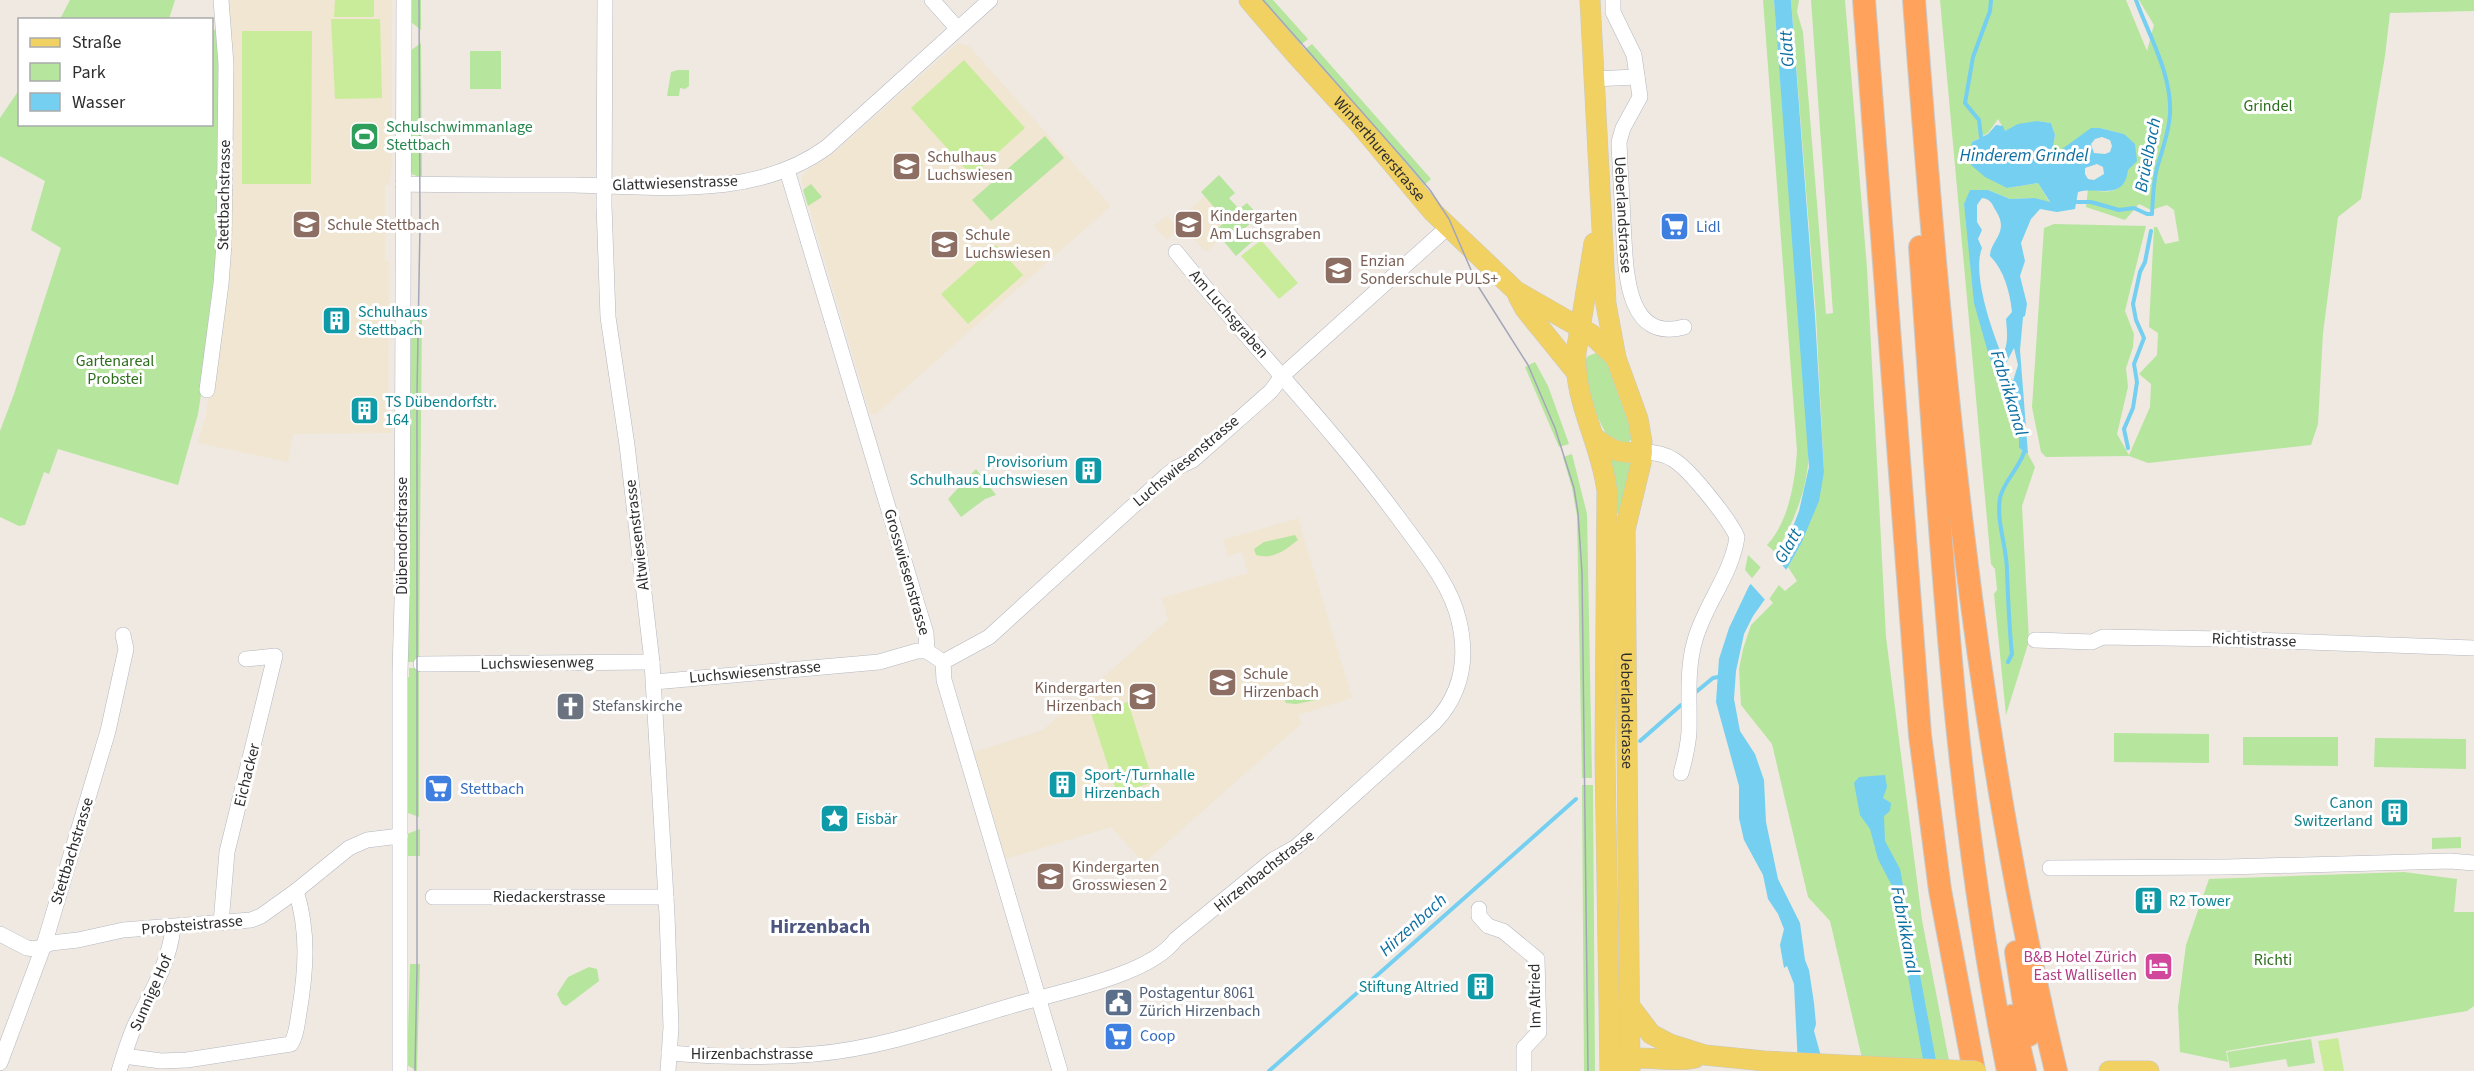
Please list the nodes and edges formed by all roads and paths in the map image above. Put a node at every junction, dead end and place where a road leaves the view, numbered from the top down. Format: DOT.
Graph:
graph roads {
  1 [pos="221,0"];
  2 [pos="404,0"];
  3 [pos="605,0"];
  4 [pos="932,0"];
  5 [pos="990,0"];
  6 [pos="1249,0"];
  7 [pos="1590,0"];
  8 [pos="1613,0"];
  9 [pos="1864,0"];
  10 [pos="1902,0"];
  11 [pos="1914,0"];
  12 [pos="957,28"];
  13 [pos="1637,77"];
  14 [pos="1593,78"];
  15 [pos="787,170"];
  16 [pos="404,184"];
  17 [pos="604,185"];
  18 [pos="1600,211"];
  19 [pos="1448,226"];
  20 [pos="1176,252"];
  21 [pos="1516,291"];
  22 [pos="1684,327"];
  23 [pos="1581,329"];
  24 [pos="1611,353"];
  25 [pos="1576,372"];
  26 [pos="1283,375"];
  27 [pos="207,390"];
  28 [pos="1595,438"];
  29 [pos="1642,452"];
  30 [pos="123,635"];
  31 [pos="2035,640"];
  32 [pos="927,646"];
  33 [pos="2474,648"];
  34 [pos="246,659"];
  35 [pos="652,662"];
  36 [pos="943,662"];
  37 [pos="421,664"];
  38 [pos="654,682"];
  39 [pos="1681,773"];
  40 [pos="400,836"];
  41 [pos="1968,837"];
  42 [pos="2010,846"];
  43 [pos="2474,863"];
  44 [pos="2050,868"];
  45 [pos="296,891"];
  46 [pos="433,897"];
  47 [pos="666,897"];
  48 [pos="1479,909"];
  49 [pos="221,923"];
  50 [pos="173,928"];
  51 [pos="0,934"];
  52 [pos="44,945"];
  53 [pos="1038,998"];
  54 [pos="1629,1005"];
  55 [pos="669,1053"];
  56 [pos="1705,1055"];
  57 [pos="0,1064"];
  58 [pos="121,1064"];
  59 [pos="1619,1068"];
  60 [pos="400,1071"];
  61 [pos="668,1071"];
  62 [pos="1060,1071"];
  63 [pos="1524,1071"];
  64 [pos="1975,1071"];
  65 [pos="2008,1071"];
  66 [pos="2025,1071"];
  67 [pos="2036,1071"];
  68 [pos="2056,1071"];
  69 [pos="2109,1071"];
  70 [pos="2149,1071"];
  1 -- 27 [label="street, Stettbachstrasse"];
  2 -- 16 [label="street, Dübendorfstrasse"];
  3 -- 17 [label="street, Altwiesenstrasse"];
  4 -- 12 [label="street"];
  5 -- 12 [label="street, Glattwiesenstrasse"];
  6 -- 19 [label="main road, Winterthurerstrasse"];
  7 -- 14 [label="main road, Ueberlandstrasse"];
  8 -- 13 [label="street, Ueberlandstrasse"];
  9 -- 64 [label="highway"];
  10 -- 41 [label="highway"];
  11 -- 42 [label="highway"];
  12 -- 15 [label="street, Glattwiesenstrasse"];
  13 -- 14 [label="street"];
  13 -- 22 [label="street, Ueberlandstrasse"];
  14 -- 18 [label="main road, Ueberlandstrasse"];
  15 -- 17 [label="street, Glattwiesenstrasse"];
  15 -- 32 [label="street, Grosswiesenstrasse"];
  16 -- 17 [label="street, Glattwiesenstrasse"];
  16 -- 40 [label="street, Dübendorfstrasse"];
  17 -- 35 [label="street, Altwiesenstrasse"];
  18 -- 23 [label="main road, Ueberlandstrasse"];
  18 -- 24 [label="main road, Ueberlandstrasse"];
  19 -- 21 [label="main road, Winterthurerstrasse"];
  19 -- 26 [label="street, Luchswiesenstrasse"];
  20 -- 26 [label="street, Am Luchsgraben"];
  21 -- 23 [label="main road, Winterthurerstrasse"];
  21 -- 25 [label="main road, Winterthurerstrasse"];
  23 -- 24 [label="main road"];
  23 -- 25 [label="main road, Ueberlandstrasse"];
  24 -- 25 [label="main road"];
  24 -- 29 [label="main road, Ueberlandstrasse"];
  25 -- 28 [label="main road, Ueberlandstrasse"];
  26 -- 36 [label="street, Luchswiesenstrasse"];
  26 -- 53 [label="street, Hirzenbachstrasse"];
  28 -- 29 [label="main road"];
  28 -- 59 [label="main road, Ueberlandstrasse"];
  29 -- 39 [label="street"];
  29 -- 54 [label="main road, Ueberlandstrasse"];
  30 -- 52 [label="street, Stettbachstrasse"];
  31 -- 33 [label="street, Richtistrasse"];
  32 -- 36 [label="street, Grosswiesenstrasse"];
  32 -- 38 [label="street, Luchswiesenstrasse"];
  34 -- 49 [label="street, Eichacker"];
  35 -- 37 [label="street, Luchswiesenweg"];
  35 -- 38 [label="street, Altwiesenstrasse"];
  36 -- 53 [label="street"];
  38 -- 47 [label="street, Altwiesenstrasse"];
  40 -- 45 [label="street, Probsteistrasse"];
  40 -- 60 [label="street, Dübendorfstrasse"];
  41 -- 65 [label="highway"];
  41 -- 66 [label="highway"];
  42 -- 67 [label="highway"];
  42 -- 68 [label="highway"];
  43 -- 44 [label="street"];
  45 -- 49 [label="street, Probsteistrasse"];
  45 -- 58 [label="street, Sunnige Hof"];
  46 -- 47 [label="street, Riedackerstrasse"];
  47 -- 55 [label="street, Altwiesenstrasse"];
  48 -- 63 [label="street, Im Altried"];
  49 -- 50 [label="street, Probsteistrasse"];
  50 -- 52 [label="street, Probsteistrasse"];
  50 -- 58 [label="street, Sunnige Hof"];
  51 -- 52 [label="street, Probsteistrasse"];
  52 -- 57 [label="street, Stettbachstrasse"];
  53 -- 55 [label="street, Hirzenbachstrasse"];
  53 -- 62 [label="street"];
  54 -- 56 [label="main road"];
  54 -- 59 [label="main road, Ueberlandstrasse"];
  55 -- 61 [label="street, Altwiesenstrasse"];
  56 -- 59 [label="main road"];
  56 -- 64 [label="main road, bridge"];
  69 -- 70 [label="main road"];
}
